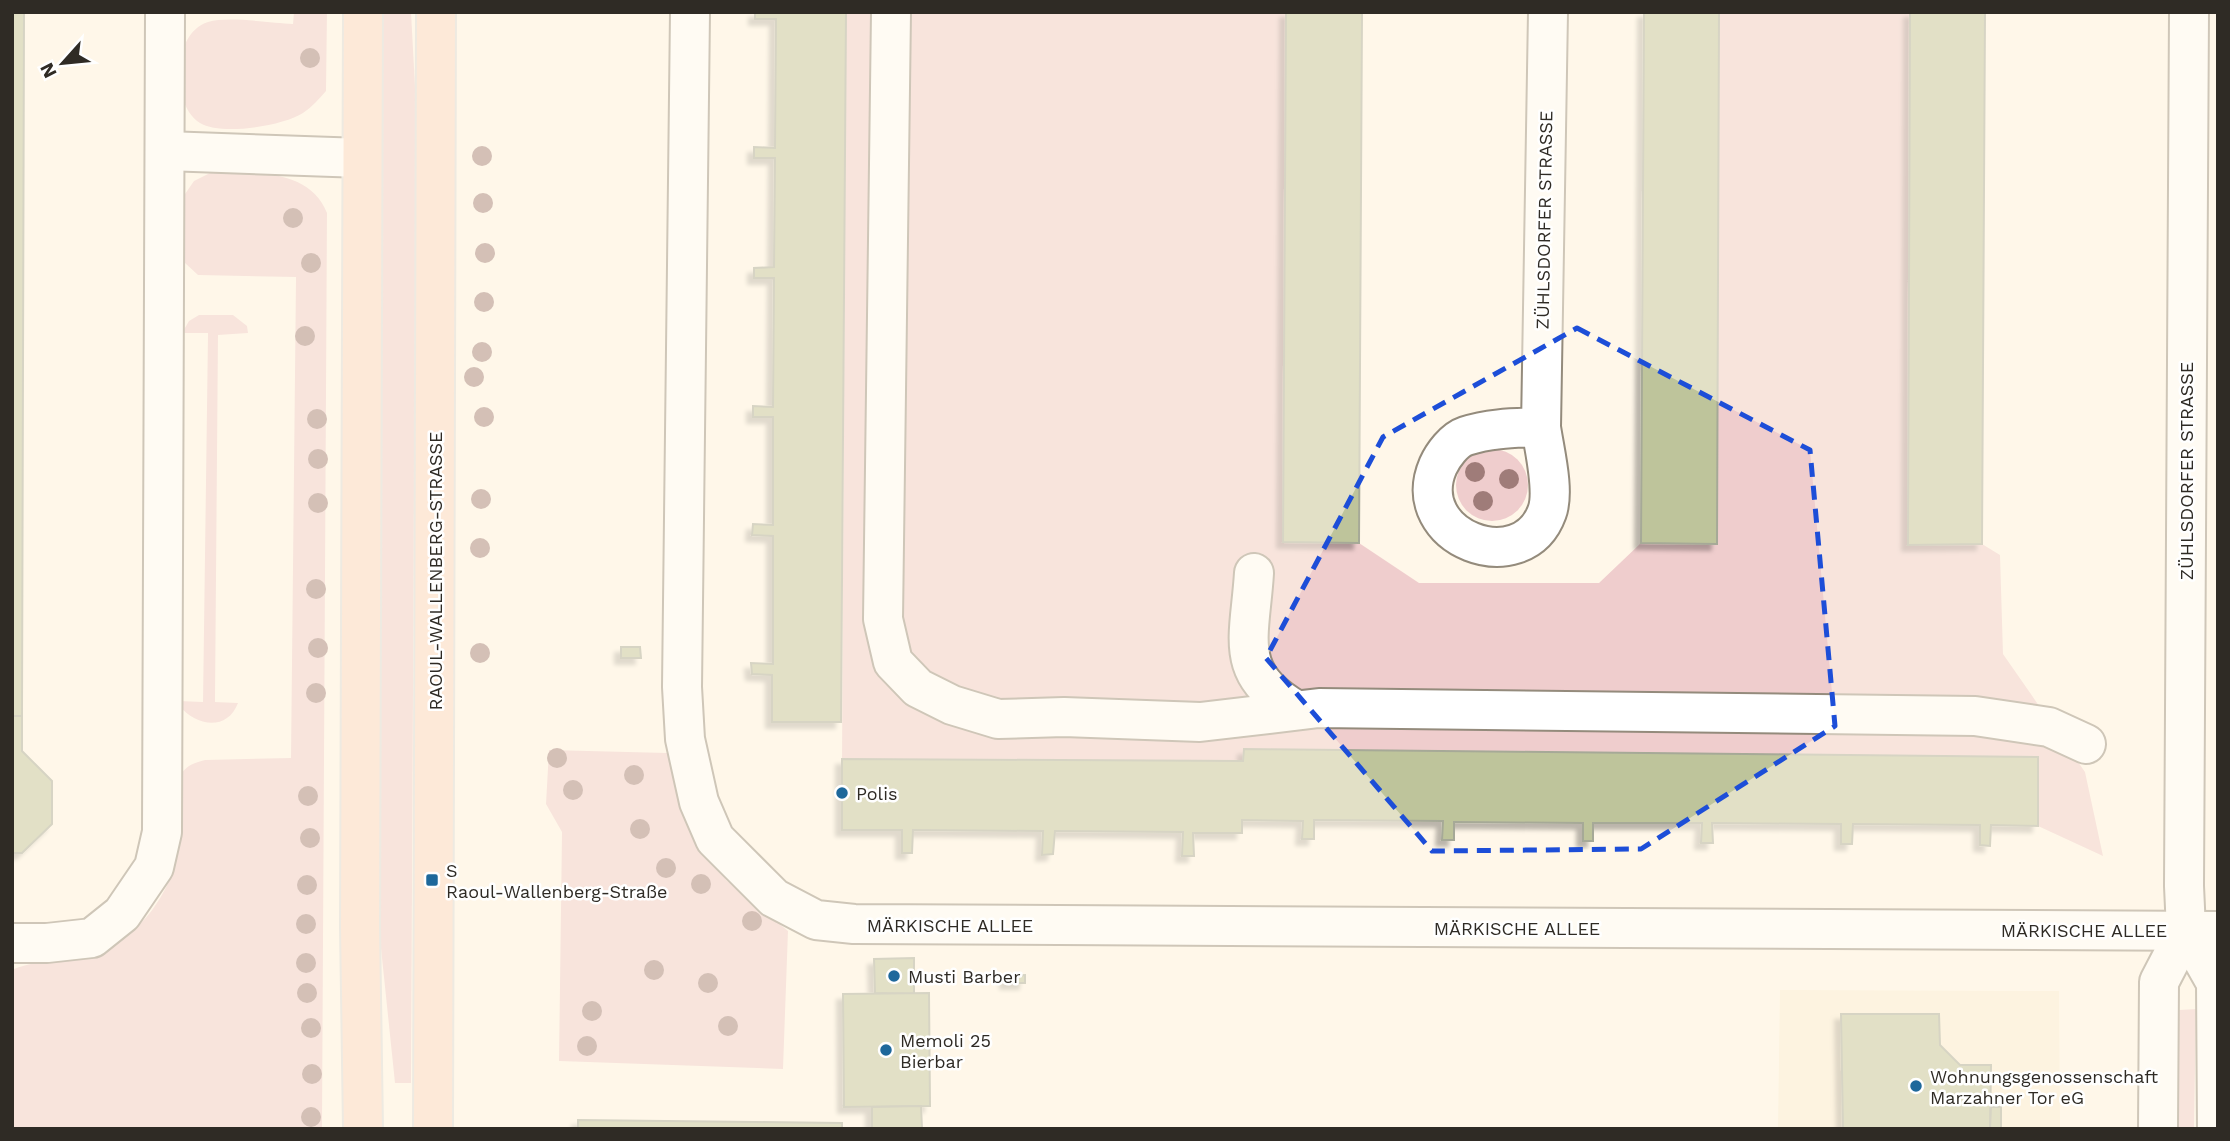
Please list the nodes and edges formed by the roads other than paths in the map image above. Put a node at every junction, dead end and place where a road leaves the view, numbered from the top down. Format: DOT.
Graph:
graph roads {
  1 [pos="165,12"];
  2 [pos="363,12"];
  3 [pos="436,12"];
  4 [pos="690,12"];
  5 [pos="891,12"];
  6 [pos="1548,12"];
  7 [pos="2189,12"];
  8 [pos="166,151"];
  9 [pos="362,158"];
  10 [pos="1541,427"];
  11 [pos="1254,573"];
  12 [pos="1296,710"];
  13 [pos="2086,744"];
  14 [pos="2202,931"];
  15 [pos="12,943"];
  16 [pos="363,1129"];
  17 [pos="433,1129"];
  18 [pos="2158,1129"];
  19 [pos="2217,1129"];
  1 -- 8 [label="street"];
  2 -- 9 [label="main road"];
  3 -- 17 [label="main road, RAOUL-WALLENBERG-STRASSE"];
  4 -- 14 [label="street, MÄRKISCHE ALLEE"];
  5 -- 12 [label="street"];
  6 -- 10 [label="street, ZÜHLSDORFER STRASSE"];
  7 -- 14 [label="street, ZÜHLSDORFER STRASSE"];
  8 -- 9 [label="street"];
  8 -- 15 [label="street"];
  9 -- 16 [label="main road"];
  11 -- 12 [label="street"];
  12 -- 13 [label="street"];
  14 -- 18 [label="street, ZÜHLSDORFER STRASSE"];
  14 -- 19 [label="street, ZÜHLSDORFER STRASSE"];
}
